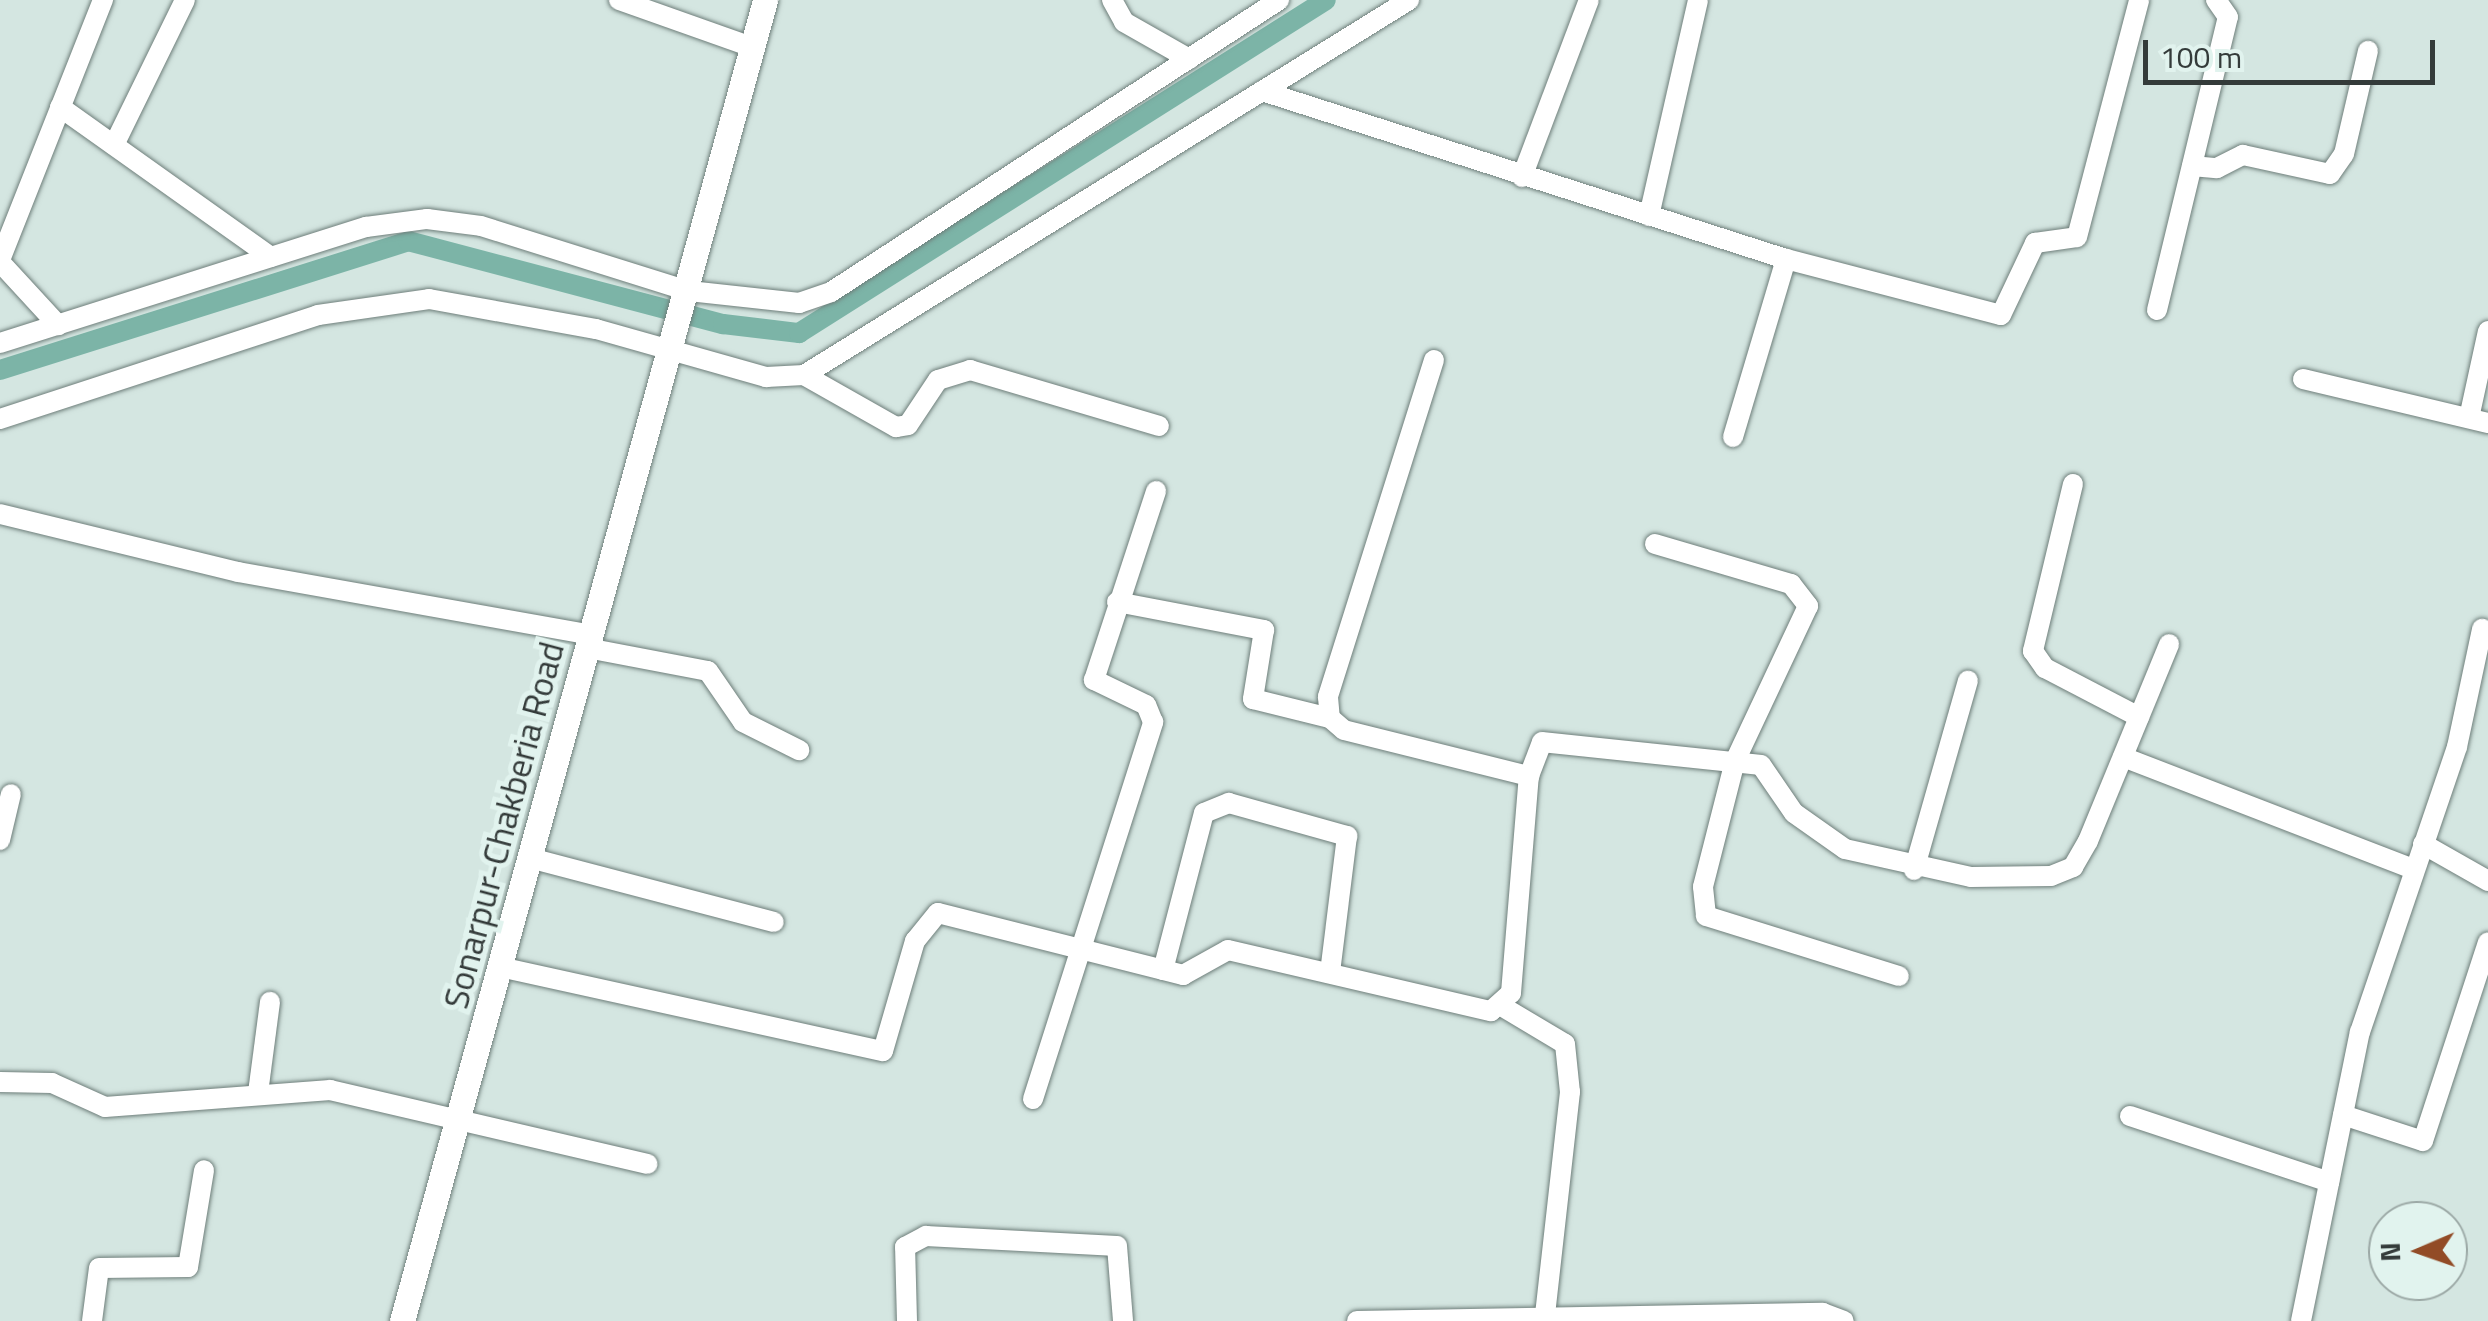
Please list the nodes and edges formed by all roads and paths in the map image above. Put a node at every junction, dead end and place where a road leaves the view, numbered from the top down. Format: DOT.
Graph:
graph roads {
  1 [pos="103,0"];
  2 [pos="185,0"];
  3 [pos="618,0"];
  4 [pos="765,0"];
  5 [pos="1112,0"];
  6 [pos="1280,0"];
  7 [pos="1408,0"];
  8 [pos="1589,0"];
  9 [pos="1698,0"];
  10 [pos="2138,0"];
  11 [pos="2216,0"];
  12 [pos="752,47"];
  13 [pos="2368,51"];
  14 [pos="1189,58"];
  15 [pos="1262,90"];
  16 [pos="60,107"];
  17 [pos="114,146"];
  18 [pos="2192,166"];
  19 [pos="1522,177"];
  20 [pos="1649,216"];
  21 [pos="271,256"];
  22 [pos="1786,259"];
  23 [pos="0,261"];
  24 [pos="687,294"];
  25 [pos="2156,310"];
  26 [pos="58,325"];
  27 [pos="2488,331"];
  28 [pos="0,344"];
  29 [pos="672,352"];
  30 [pos="1434,360"];
  31 [pos="804,375"];
  32 [pos="2303,379"];
  33 [pos="0,419"];
  34 [pos="2478,421"];
  35 [pos="1159,426"];
  36 [pos="1734,437"];
  37 [pos="2073,484"];
  38 [pos="1156,491"];
  39 [pos="0,514"];
  40 [pos="1655,544"];
  41 [pos="1117,602"];
  42 [pos="2482,629"];
  43 [pos="589,642"];
  44 [pos="2169,644"];
  45 [pos="1968,681"];
  46 [pos="2139,717"];
  47 [pos="1330,718"];
  48 [pos="798,750"];
  49 [pos="2123,757"];
  50 [pos="1735,760"];
  51 [pos="1529,776"];
  52 [pos="10,794"];
  53 [pos="0,840"];
  54 [pos="2423,844"];
  55 [pos="530,858"];
  56 [pos="2414,869"];
  57 [pos="1914,870"];
  58 [pos="2488,881"];
  59 [pos="774,922"];
  60 [pos="2488,942"];
  61 [pos="1079,947"];
  62 [pos="500,967"];
  63 [pos="1163,970"];
  64 [pos="1330,974"];
  65 [pos="1899,976"];
  66 [pos="2480,999"];
  67 [pos="270,1002"];
  68 [pos="1503,1007"];
  69 [pos="0,1082"];
  70 [pos="258,1093"];
  71 [pos="1033,1099"];
  72 [pos="2342,1115"];
  73 [pos="2130,1116"];
  74 [pos="458,1120"];
  75 [pos="648,1164"];
  76 [pos="204,1170"];
  77 [pos="2329,1182"];
  78 [pos="1545,1316"];
  79 [pos="1415,1319"];
  80 [pos="92,1321"];
  81 [pos="402,1321"];
  82 [pos="907,1321"];
  83 [pos="1123,1321"];
  84 [pos="1357,1321"];
  85 [pos="1844,1321"];
  86 [pos="2301,1321"];
  1 -- 16 [label="street"];
  2 -- 17 [label="street"];
  3 -- 12 [label="street"];
  4 -- 12 [label="main road"];
  5 -- 14 [label="street"];
  6 -- 14 [label="street"];
  7 -- 15 [label="street"];
  8 -- 19 [label="street"];
  9 -- 20 [label="street"];
  10 -- 22 [label="street"];
  11 -- 18 [label="street"];
  12 -- 24 [label="main road"];
  13 -- 18 [label="street"];
  14 -- 24 [label="street"];
  15 -- 19 [label="street"];
  15 -- 31 [label="street"];
  16 -- 17 [label="street"];
  16 -- 23 [label="street"];
  17 -- 21 [label="street"];
  18 -- 25 [label="street"];
  19 -- 20 [label="street"];
  20 -- 22 [label="street"];
  21 -- 24 [label="street"];
  21 -- 26 [label="street"];
  22 -- 36 [label="street"];
  23 -- 26 [label="street"];
  24 -- 29 [label="main road, Sonarpur-Chakberia Road"];
  26 -- 28 [label="street"];
  27 -- 34 [label="street"];
  29 -- 31 [label="street"];
  29 -- 33 [label="street"];
  29 -- 43 [label="main road, Sonarpur-Chakberia Road"];
  30 -- 47 [label="street"];
  31 -- 35 [label="street"];
  32 -- 34 [label="street"];
  37 -- 46 [label="street"];
  38 -- 41 [label="street"];
  39 -- 43 [label="street"];
  40 -- 50 [label="street"];
  41 -- 47 [label="street"];
  41 -- 61 [label="street"];
  42 -- 54 [label="street"];
  43 -- 48 [label="street"];
  43 -- 55 [label="main road, Sonarpur-Chakberia Road"];
  44 -- 46 [label="street"];
  45 -- 57 [label="street"];
  46 -- 49 [label="street"];
  47 -- 51 [label="street"];
  49 -- 56 [label="street"];
  49 -- 57 [label="street"];
  50 -- 51 [label="street"];
  50 -- 57 [label="street"];
  50 -- 65 [label="street"];
  51 -- 68 [label="street"];
  52 -- 53 [label="street"];
  54 -- 56 [label="street"];
  54 -- 58 [label="street"];
  55 -- 59 [label="street"];
  55 -- 62 [label="main road, Sonarpur-Chakberia Road"];
  56 -- 72 [label="street"];
  60 -- 66 [label="street"];
  61 -- 62 [label="street"];
  61 -- 63 [label="street"];
  61 -- 71 [label="street"];
  62 -- 74 [label="main road, Sonarpur-Chakberia Road"];
  63 -- 64 [label="street"];
  63 -- 64 [label="street"];
  64 -- 68 [label="street"];
  66 -- 72 [label="street"];
  67 -- 70 [label="street"];
  68 -- 78 [label="street"];
  69 -- 70 [label="street"];
  70 -- 74 [label="street"];
  72 -- 77 [label="street"];
  73 -- 77 [label="street"];
  74 -- 75 [label="street"];
  74 -- 81 [label="main road, Sonarpur-Chakberia Road"];
  76 -- 80 [label="street"];
  77 -- 86 [label="street"];
  78 -- 79 [label="street"];
  78 -- 85 [label="street"];
  79 -- 84 [label="street"];
  82 -- 83 [label="street"];
}
